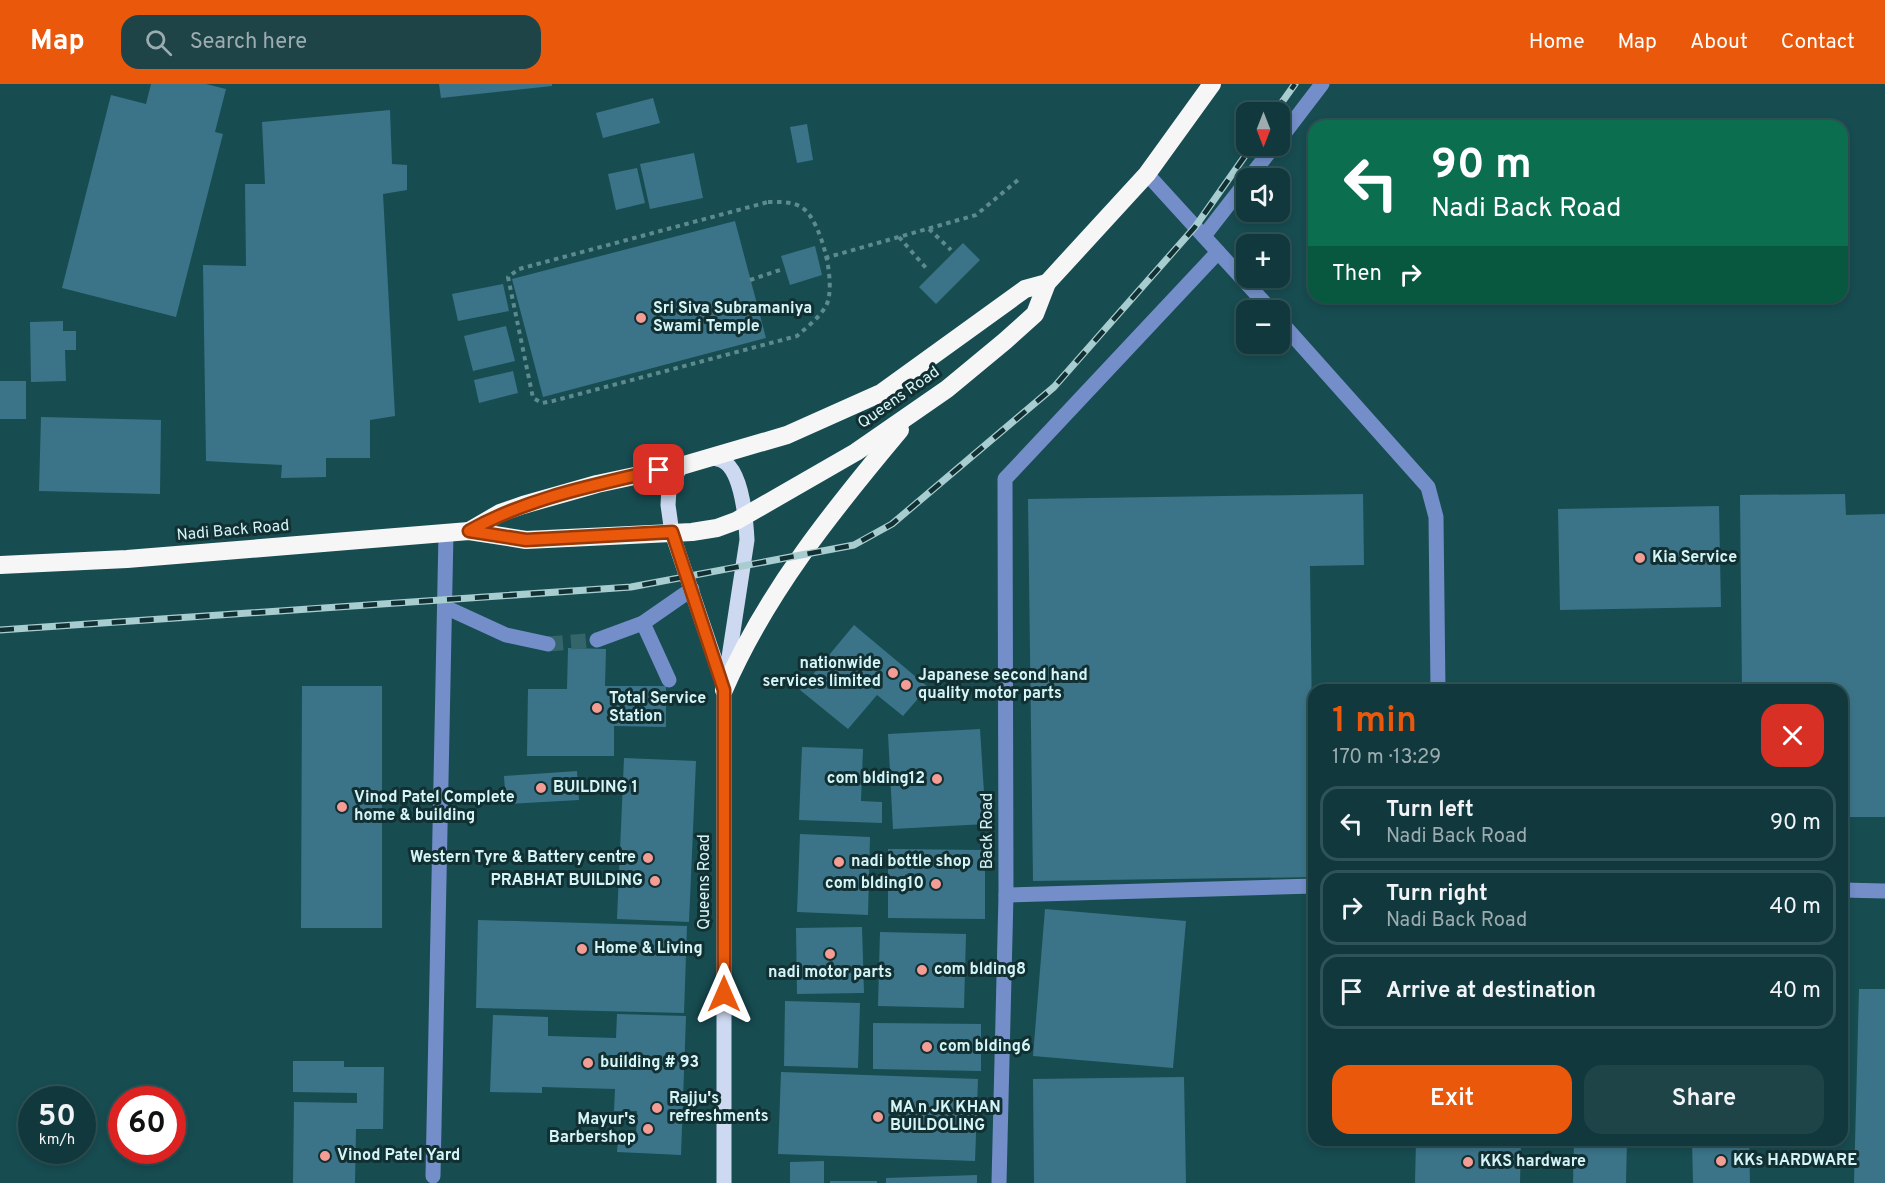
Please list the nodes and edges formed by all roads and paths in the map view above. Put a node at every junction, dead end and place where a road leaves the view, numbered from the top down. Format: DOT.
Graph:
graph roads {
  1 [pos="1212,84"];
  2 [pos="1322,84"];
  3 [pos="1290,126"];
  4 [pos="1266,156"];
  5 [pos="1257,168"];
  6 [pos="1147,174"];
  7 [pos="1018,180"];
  8 [pos="1236,195"];
  9 [pos="928,228"];
  10 [pos="1204,236"];
  11 [pos="899,237"];
  12 [pos="951,250"];
  13 [pos="1218,252"];
  14 [pos="825,258"];
  15 [pos="926,268"];
  16 [pos="783,269"];
  17 [pos="750,280"];
  18 [pos="1047,283"];
  19 [pos="1262,300"];
  20 [pos="1290,332"];
  21 [pos="915,412"];
  22 [pos="709,457"];
  23 [pos="681,466"];
  24 [pos="745,515"];
  25 [pos="469,531"];
  26 [pos="672,532"];
  27 [pos="446,533"];
  28 [pos="0,565"];
  29 [pos="692,590"];
  30 [pos="445,607"];
  31 [pos="643,623"];
  32 [pos="597,640"];
  33 [pos="548,644"];
  34 [pos="669,680"];
  35 [pos="1438,684"];
  36 [pos="724,690"];
  37 [pos="1308,886"];
  38 [pos="1848,890"];
  39 [pos="1885,891"];
  40 [pos="1006,895"];
  41 [pos="433,1176"];
  42 [pos="724,1183"];
  43 [pos="999,1183"];
  1 -- 6 [label="highway, Queens Road"];
  2 -- 3 [label="street"];
  4 -- 5 [label="street"];
  6 -- 10 [label="street"];
  6 -- 18 [label="highway, Queens Road"];
  7 -- 9 [label="path"];
  8 -- 10 [label="street"];
  9 -- 11 [label="path"];
  9 -- 12 [label="path"];
  10 -- 13 [label="street"];
  11 -- 14 [label="path"];
  11 -- 15 [label="path"];
  13 -- 19 [label="street"];
  13 -- 40 [label="street, Back Road"];
  14 -- 14 [label="path"];
  16 -- 17 [label="path"];
  18 -- 21 [label="highway, Queens Road"];
  18 -- 22 [label="highway, Queens Road"];
  20 -- 35 [label="street"];
  21 -- 24 [label="highway, Queens Road"];
  21 -- 36 [label="highway"];
  22 -- 23 [label="highway, Queens Road"];
  22 -- 24 [label="main road, Queens Road"];
  23 -- 25 [label="highway, Nadi Back Road"];
  23 -- 26 [label="main road, Queens Road"];
  24 -- 26 [label="highway, Queens Road"];
  24 -- 36 [label="main road, Queens Road"];
  25 -- 26 [label="highway, Nadi Back Road"];
  25 -- 27 [label="highway, Nadi Back Road"];
  26 -- 29 [label="main road, Queens Road"];
  27 -- 28 [label="highway, Nadi Back Road"];
  27 -- 30 [label="street"];
  29 -- 31 [label="street"];
  29 -- 36 [label="main road, Queens Road"];
  30 -- 33 [label="street"];
  30 -- 41 [label="street"];
  31 -- 32 [label="street"];
  31 -- 34 [label="street"];
  36 -- 42 [label="main road, Queens Road"];
  37 -- 40 [label="street"];
  38 -- 39 [label="street"];
  40 -- 43 [label="street, Back Road"];
}
